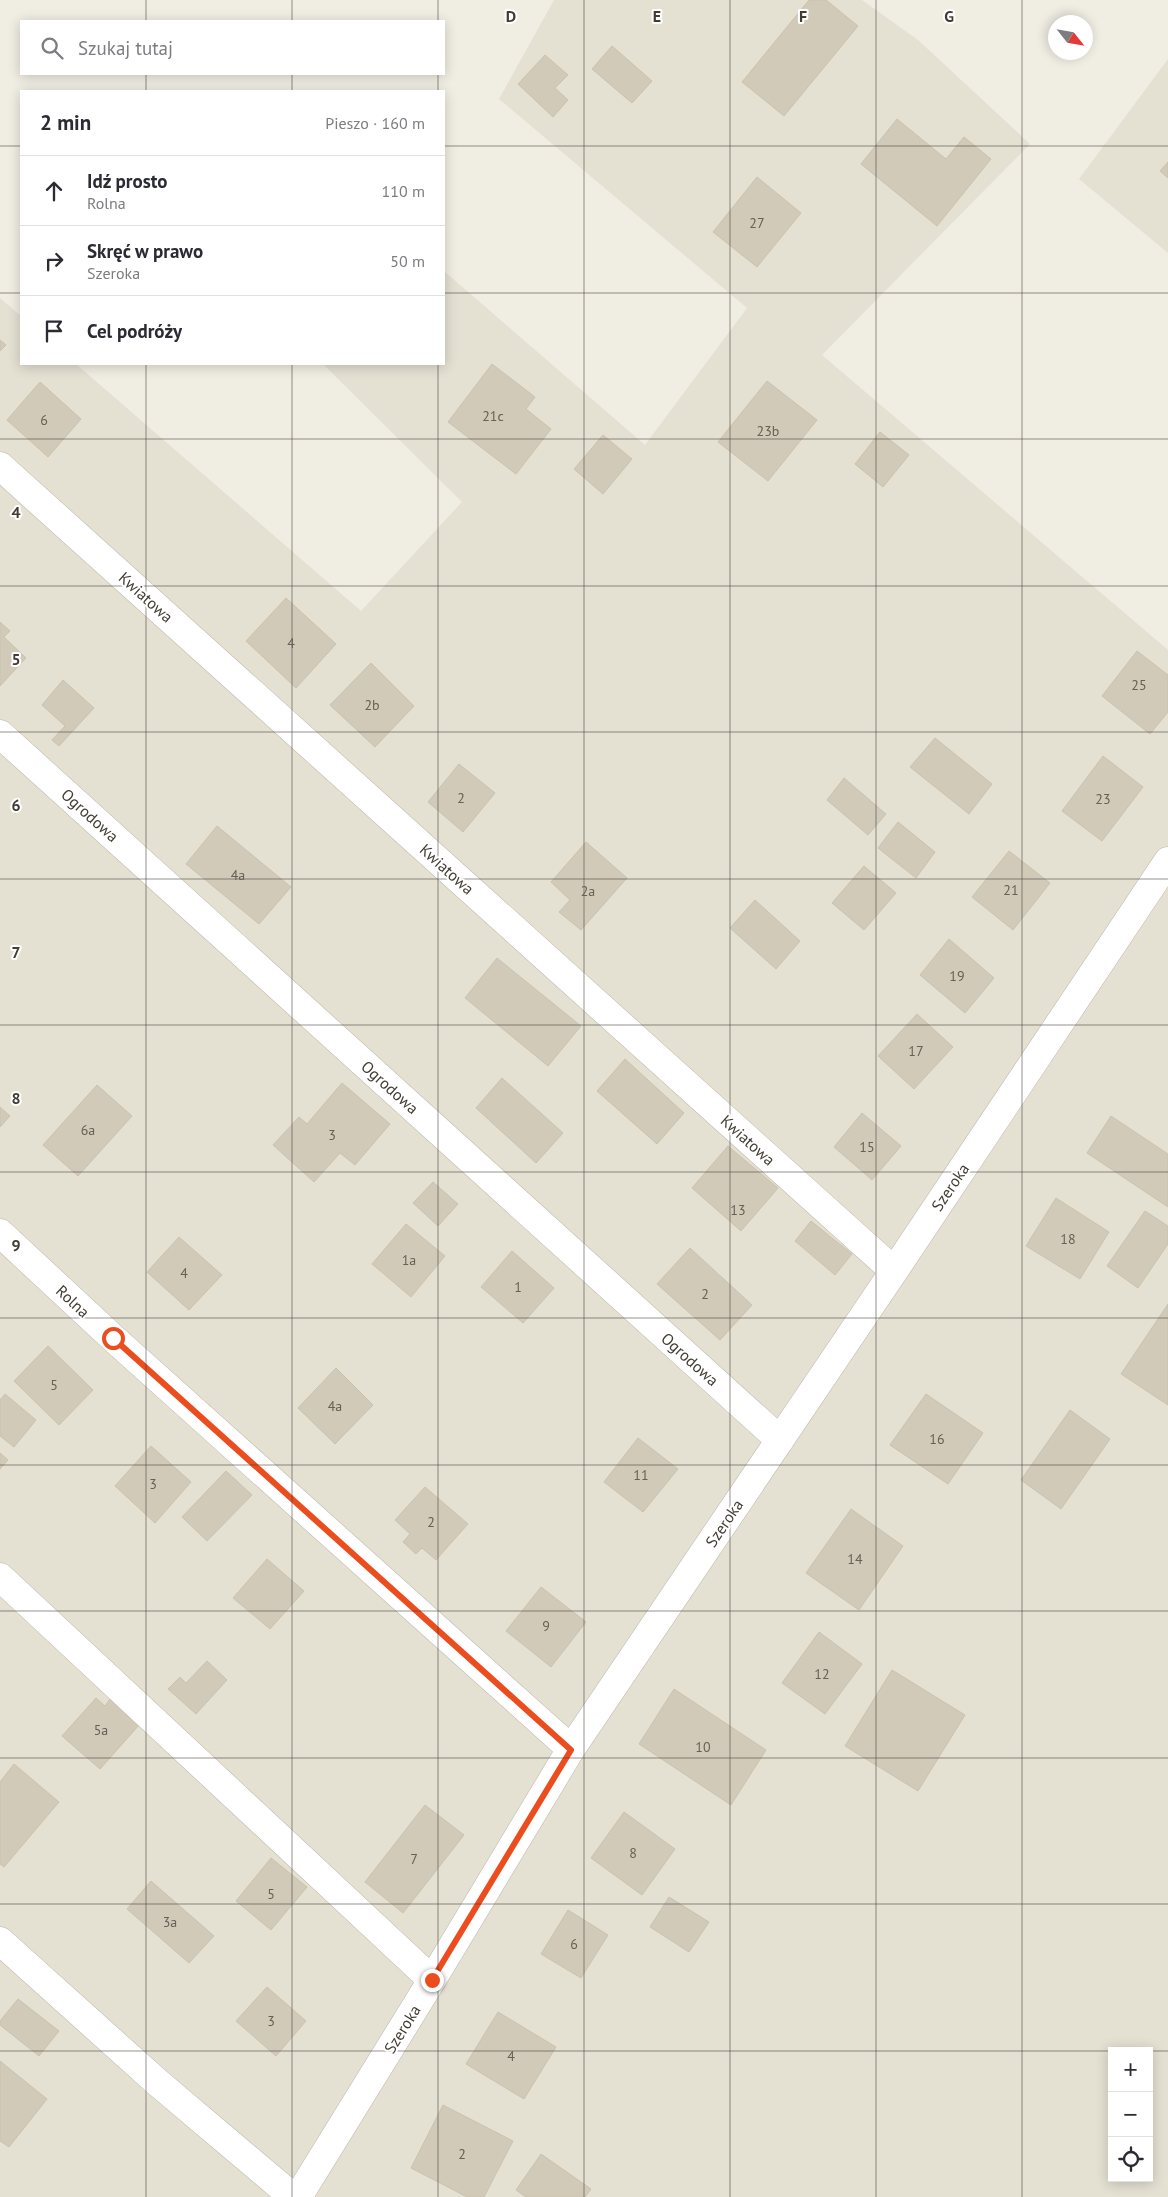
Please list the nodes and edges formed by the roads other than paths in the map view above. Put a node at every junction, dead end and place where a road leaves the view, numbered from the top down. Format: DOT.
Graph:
graph roads {
  1 [pos="0,466"];
  2 [pos="0,734"];
  3 [pos="1168,861"];
  4 [pos="0,1233"];
  5 [pos="894,1272"];
  6 [pos="780,1440"];
  7 [pos="0,1577"];
  8 [pos="571,1750"];
  9 [pos="0,1941"];
  10 [pos="432,1980"];
  11 [pos="293,2197"];
  12 [pos="298,2197"];
  1 -- 5 [label="street, Kwiatowa"];
  2 -- 6 [label="street, Ogrodowa"];
  3 -- 5 [label="street, Szeroka"];
  4 -- 8 [label="street, Rolna"];
  5 -- 6 [label="street, Szeroka"];
  6 -- 8 [label="street, Szeroka"];
  7 -- 10 [label="street"];
  8 -- 10 [label="street, Szeroka"];
  9 -- 11 [label="street"];
  10 -- 12 [label="street, Szeroka"];
}
